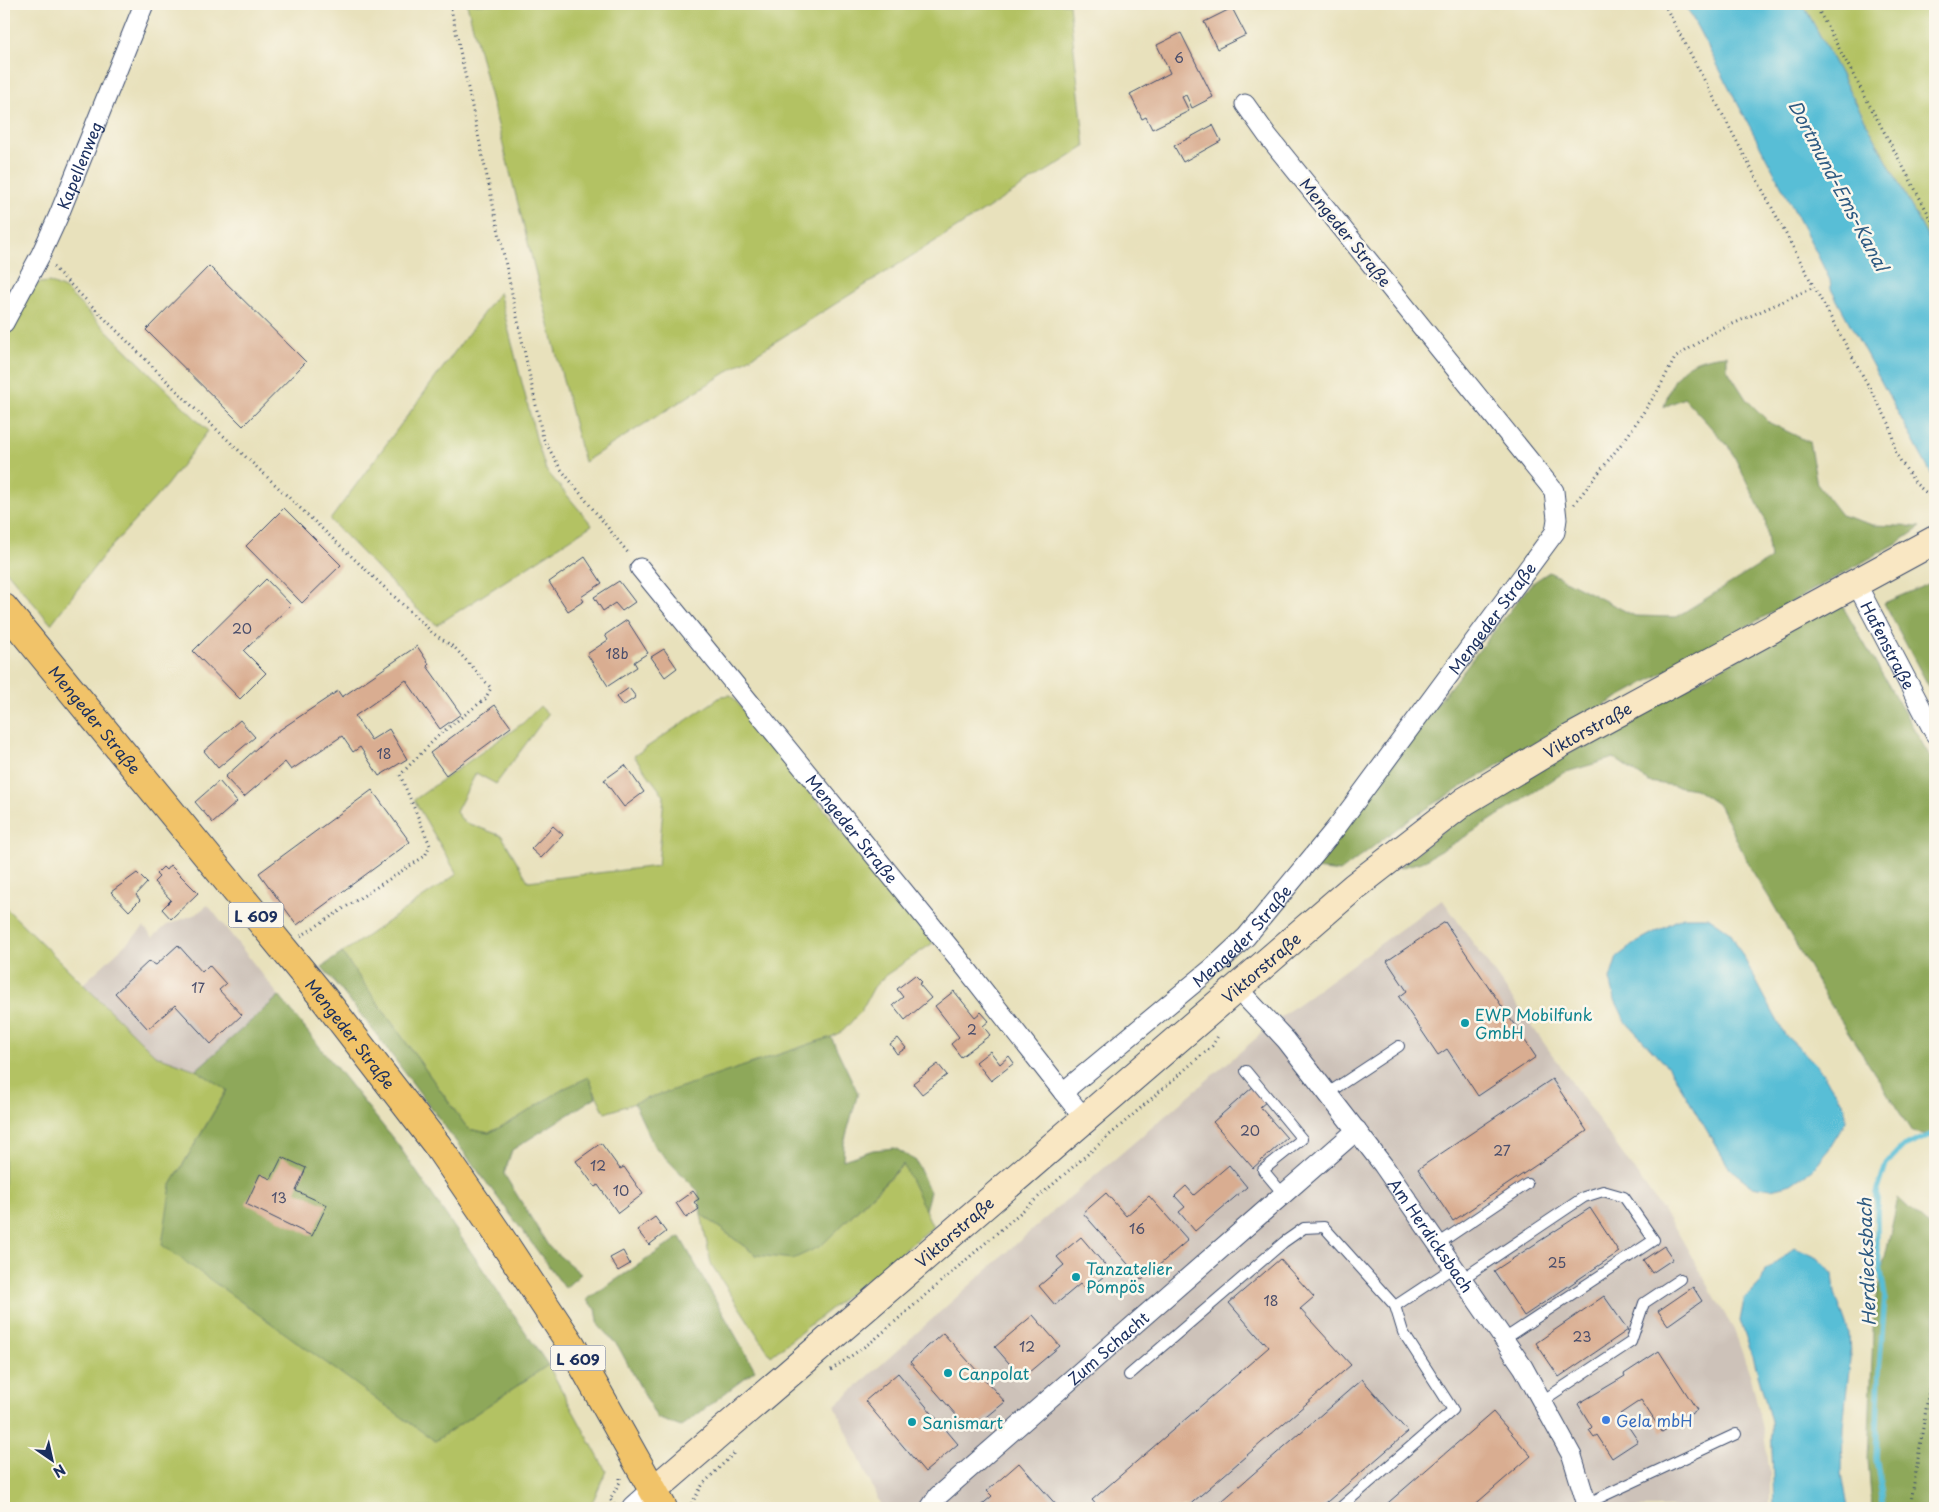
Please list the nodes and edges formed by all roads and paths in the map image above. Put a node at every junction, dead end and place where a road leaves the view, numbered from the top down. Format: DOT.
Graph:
graph roads {
  1 [pos="144,4"];
  2 [pos="450,4"];
  3 [pos="1664,4"];
  4 [pos="1815,4"];
  5 [pos="1245,104"];
  6 [pos="1935,226"];
  7 [pos="41,254"];
  8 [pos="1814,287"];
  9 [pos="4,322"];
  10 [pos="1935,500"];
  11 [pos="1558,519"];
  12 [pos="1935,540"];
  13 [pos="640,568"];
  14 [pos="1856,583"];
  15 [pos="4,608"];
  16 [pos="1935,734"];
  17 [pos="283,948"];
  18 [pos="1236,987"];
  19 [pos="1202,1017"];
  20 [pos="1399,1046"];
  21 [pos="1246,1071"];
  22 [pos="1063,1092"];
  23 [pos="1328,1093"];
  24 [pos="1084,1118"];
  25 [pos="1357,1130"];
  26 [pos="1527,1184"];
  27 [pos="1284,1195"];
  28 [pos="1438,1244"];
  29 [pos="1458,1273"];
  30 [pos="1680,1279"];
  31 [pos="1395,1306"];
  32 [pos="1504,1339"];
  33 [pos="1935,1361"];
  34 [pos="830,1370"];
  35 [pos="1129,1375"];
  36 [pos="1542,1401"];
  37 [pos="1736,1434"];
  38 [pos="737,1451"];
  39 [pos="620,1469"];
  40 [pos="658,1499"];
  41 [pos="1587,1506"];
  42 [pos="617,1508"];
  43 [pos="634,1508"];
  44 [pos="690,1508"];
  45 [pos="930,1508"];
  46 [pos="1340,1508"];
  47 [pos="1910,1508"];
  1 -- 7 [label="street, Kapellenweg"];
  2 -- 13 [label="path"];
  3 -- 8 [label="path"];
  4 -- 6 [label="path"];
  5 -- 11 [label="street, Mengeder Straße"];
  7 -- 9 [label="street, Kapellenweg"];
  7 -- 17 [label="path"];
  8 -- 10 [label="path"];
  8 -- 11 [label="path"];
  11 -- 22 [label="street, Mengeder Straße"];
  12 -- 14 [label="main road, Viktorstraße"];
  13 -- 22 [label="street, Mengeder Straße"];
  14 -- 16 [label="street, Hafenstraße"];
  14 -- 18 [label="main road, Viktorstraße"];
  15 -- 17 [label="main road, Mengeder Straße / L 609"];
  17 -- 40 [label="main road, Mengeder Straße / L 609"];
  18 -- 19 [label="main road, Viktorstraße"];
  18 -- 23 [label="street, Am Herdicksbach"];
  19 -- 24 [label="main road, Viktorstraße"];
  19 -- 34 [label="path"];
  20 -- 23 [label="lane"];
  21 -- 27 [label="lane"];
  22 -- 24 [label="street, Mengeder Straße"];
  23 -- 25 [label="street, Am Herdicksbach"];
  24 -- 40 [label="main road, Viktorstraße"];
  25 -- 27 [label="street, Zum Schacht"];
  25 -- 28 [label="street, Am Herdicksbach"];
  26 -- 28 [label="lane"];
  27 -- 45 [label="street, Zum Schacht"];
  28 -- 29 [label="street, Am Herdicksbach"];
  29 -- 31 [label="lane"];
  29 -- 32 [label="street, Am Herdicksbach"];
  29 -- 32 [label="lane"];
  30 -- 36 [label="lane"];
  31 -- 35 [label="lane"];
  31 -- 46 [label="lane"];
  32 -- 36 [label="street, Am Herdicksbach"];
  33 -- 47 [label="path"];
  36 -- 41 [label="street, Am Herdicksbach"];
  37 -- 41 [label="lane"];
  38 -- 44 [label="path"];
  39 -- 42 [label="path"];
  40 -- 43 [label="street"];
}
